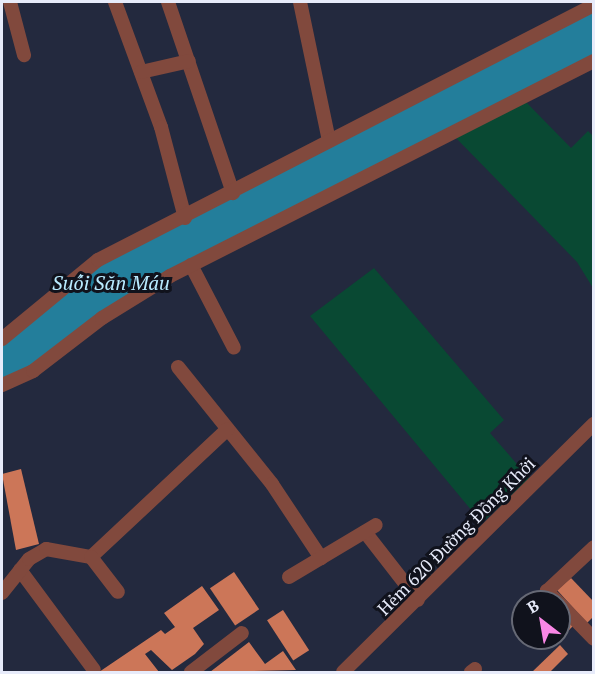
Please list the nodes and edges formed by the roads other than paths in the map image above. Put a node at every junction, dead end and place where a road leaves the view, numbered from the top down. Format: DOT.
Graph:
graph roads {
  1 [pos="10,2"];
  2 [pos="115,2"];
  3 [pos="168,2"];
  4 [pos="300,2"];
  5 [pos="594,5"];
  6 [pos="24,55"];
  7 [pos="189,61"];
  8 [pos="594,61"];
  9 [pos="141,72"];
  10 [pos="329,141"];
  11 [pos="233,193"];
  12 [pos="185,218"];
  13 [pos="191,265"];
  14 [pos="2,339"];
  15 [pos="234,348"];
  16 [pos="178,367"];
  17 [pos="2,385"];
  18 [pos="594,424"];
  19 [pos="228,429"];
  20 [pos="594,547"];
  21 [pos="91,557"];
  22 [pos="321,558"];
  23 [pos="20,570"];
  24 [pos="290,577"];
  25 [pos="548,590"];
  26 [pos="118,592"];
  27 [pos="2,593"];
  28 [pos="418,600"];
  29 [pos="571,616"];
  30 [pos="242,633"];
  31 [pos="594,639"];
  32 [pos="94,670"];
  33 [pos="191,672"];
  34 [pos="343,672"];
  1 -- 6 [label="street"];
  2 -- 9 [label="street"];
  3 -- 7 [label="street"];
  4 -- 10 [label="street"];
  5 -- 10 [label="street"];
  7 -- 9 [label="street"];
  7 -- 11 [label="street"];
  8 -- 13 [label="street"];
  9 -- 12 [label="street"];
  10 -- 11 [label="street"];
  11 -- 12 [label="street"];
  12 -- 14 [label="street"];
  13 -- 15 [label="street"];
  13 -- 17 [label="street"];
  16 -- 19 [label="street"];
  18 -- 28 [label="street, Hẻm 620 Đường Đồng Khởi"];
  19 -- 21 [label="street"];
  19 -- 22 [label="street"];
  20 -- 25 [label="street"];
  21 -- 23 [label="street"];
  21 -- 26 [label="street"];
  22 -- 24 [label="street"];
  22 -- 28 [label="street"];
  23 -- 27 [label="street"];
  23 -- 32 [label="street"];
  28 -- 34 [label="street, Hẻm 620 Đường Đồng Khởi"];
  29 -- 31 [label="street"];
  30 -- 33 [label="street"];
}
